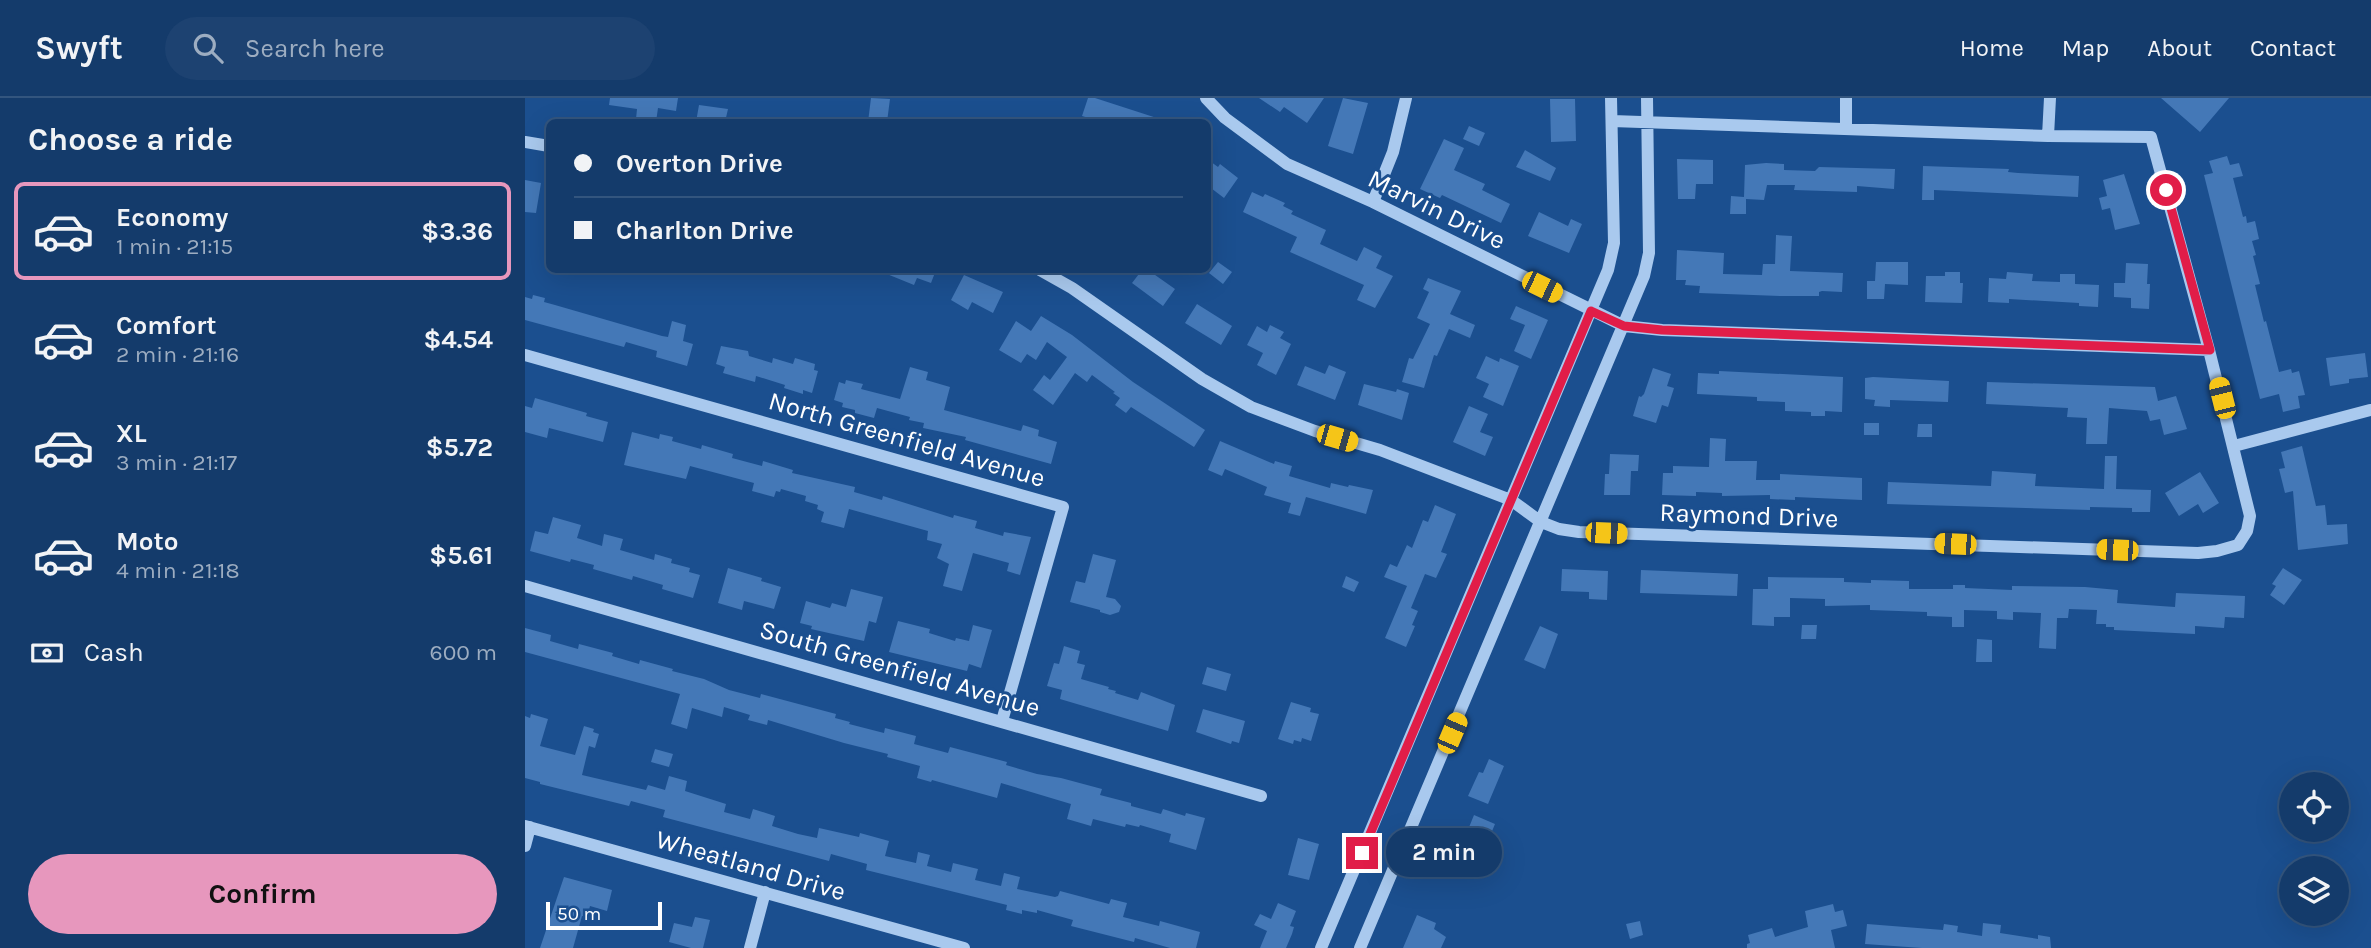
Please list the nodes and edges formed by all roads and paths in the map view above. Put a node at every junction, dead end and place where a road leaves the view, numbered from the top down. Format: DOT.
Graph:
graph roads {
  1 [pos="1206,98"];
  2 [pos="1406,98"];
  3 [pos="1611,98"];
  4 [pos="1647,98"];
  5 [pos="1846,98"];
  6 [pos="2050,98"];
  7 [pos="1612,121"];
  8 [pos="1647,121"];
  9 [pos="1846,128"];
  10 [pos="2048,136"];
  11 [pos="525,142"];
  12 [pos="546,146"];
  13 [pos="1373,202"];
  14 [pos="1045,273"];
  15 [pos="1591,311"];
  16 [pos="1624,326"];
  17 [pos="2210,350"];
  18 [pos="525,355"];
  19 [pos="2370,410"];
  20 [pos="2234,446"];
  21 [pos="1511,500"];
  22 [pos="1541,522"];
  23 [pos="525,586"];
  24 [pos="1002,721"];
  25 [pos="1261,796"];
  26 [pos="528,826"];
  27 [pos="525,846"];
  28 [pos="765,892"];
  29 [pos="750,948"];
  30 [pos="964,948"];
  31 [pos="1321,948"];
  32 [pos="1360,948"];
  1 -- 13 [label="street, Marvin Drive"];
  2 -- 13 [label="street"];
  3 -- 7 [label="street"];
  4 -- 8 [label="street"];
  5 -- 9 [label="street"];
  6 -- 10 [label="street"];
  7 -- 8 [label="street"];
  7 -- 15 [label="street"];
  8 -- 9 [label="street"];
  8 -- 16 [label="street"];
  9 -- 10 [label="street"];
  10 -- 17 [label="street"];
  11 -- 12 [label="street"];
  13 -- 15 [label="street, Marvin Drive"];
  14 -- 21 [label="street, Raymond Drive"];
  15 -- 16 [label="street, Marvin Drive"];
  15 -- 21 [label="street"];
  16 -- 17 [label="street, Marvin Drive"];
  16 -- 22 [label="street"];
  17 -- 20 [label="street"];
  18 -- 24 [label="street, North Greenfield Avenue"];
  19 -- 20 [label="street"];
  20 -- 22 [label="street, Raymond Drive"];
  21 -- 22 [label="street, Raymond Drive"];
  21 -- 31 [label="street"];
  22 -- 32 [label="street"];
  23 -- 24 [label="street, South Greenfield Avenue"];
  24 -- 25 [label="street, South Greenfield Avenue"];
  26 -- 27 [label="street"];
  26 -- 28 [label="street, Wheatland Drive"];
  28 -- 29 [label="street"];
  28 -- 30 [label="street, Wheatland Drive"];
}
